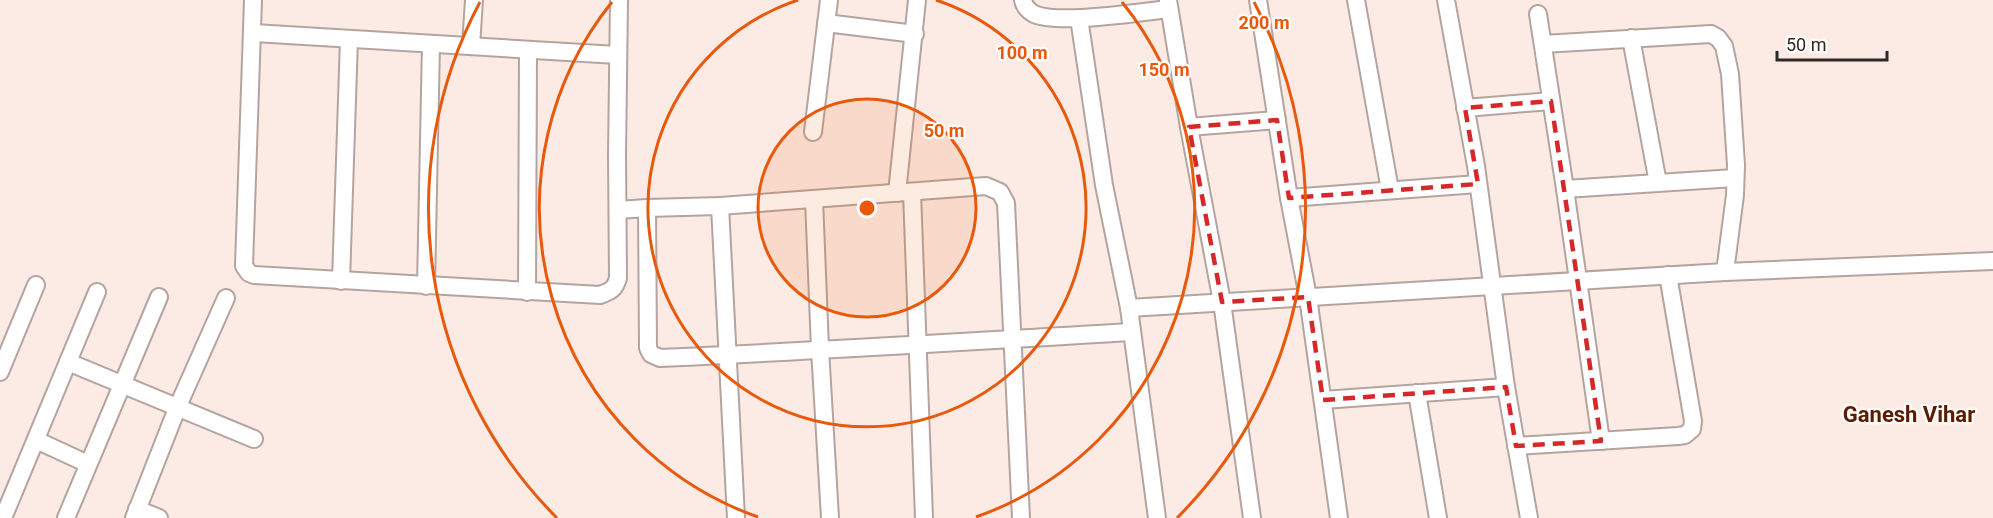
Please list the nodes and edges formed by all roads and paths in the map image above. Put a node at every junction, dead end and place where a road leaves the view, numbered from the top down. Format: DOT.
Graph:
graph roads {
  1 [pos="253,0"];
  2 [pos="474,0"];
  3 [pos="619,0"];
  4 [pos="829,0"];
  5 [pos="918,0"];
  6 [pos="1023,0"];
  7 [pos="1257,0"];
  8 [pos="1356,0"];
  9 [pos="1446,0"];
  10 [pos="1168,5"];
  11 [pos="1538,14"];
  12 [pos="1079,18"];
  13 [pos="826,23"];
  14 [pos="253,33"];
  15 [pos="915,33"];
  16 [pos="1631,38"];
  17 [pos="349,39"];
  18 [pos="431,44"];
  19 [pos="1542,44"];
  20 [pos="471,46"];
  21 [pos="528,50"];
  22 [pos="618,55"];
  23 [pos="1551,101"];
  24 [pos="1465,108"];
  25 [pos="1277,120"];
  26 [pos="1189,127"];
  27 [pos="813,132"];
  28 [pos="1736,178"];
  29 [pos="1658,183"];
  30 [pos="1478,184"];
  31 [pos="1565,189"];
  32 [pos="1390,190"];
  33 [pos="905,192"];
  34 [pos="1289,198"];
  35 [pos="814,199"];
  36 [pos="720,206"];
  37 [pos="647,208"];
  38 [pos="618,210"];
  39 [pos="1993,261"];
  40 [pos="1725,272"];
  41 [pos="1668,275"];
  42 [pos="1578,280"];
  43 [pos="341,281"];
  44 [pos="36,285"];
  45 [pos="1492,285"];
  46 [pos="426,286"];
  47 [pos="96,292"];
  48 [pos="527,292"];
  49 [pos="159,297"];
  50 [pos="1308,297"];
  51 [pos="226,298"];
  52 [pos="1222,302"];
  53 [pos="1129,308"];
  54 [pos="1132,332"];
  55 [pos="1014,339"];
  56 [pos="917,344"];
  57 [pos="820,350"];
  58 [pos="728,355"];
  59 [pos="68,362"];
  60 [pos="0,372"];
  61 [pos="122,385"];
  62 [pos="1506,387"];
  63 [pos="1417,393"];
  64 [pos="1323,400"];
  65 [pos="178,406"];
  66 [pos="254,439"];
  67 [pos="36,440"];
  68 [pos="1601,441"];
  69 [pos="1516,446"];
  70 [pos="88,464"];
  71 [pos="135,513"];
  72 [pos="3,518"];
  73 [pos="66,518"];
  74 [pos="159,518"];
  75 [pos="736,518"];
  76 [pos="830,518"];
  77 [pos="924,518"];
  78 [pos="1021,518"];
  79 [pos="1157,518"];
  80 [pos="1252,518"];
  81 [pos="1339,518"];
  82 [pos="1438,518"];
  83 [pos="1529,518"];
  1 -- 14 [label="street"];
  2 -- 20 [label="street"];
  3 -- 22 [label="street"];
  4 -- 13 [label="street"];
  5 -- 15 [label="street"];
  6 -- 12 [label="street"];
  7 -- 25 [label="street"];
  8 -- 32 [label="street"];
  9 -- 24 [label="street"];
  10 -- 12 [label="street"];
  10 -- 26 [label="street"];
  11 -- 19 [label="street"];
  12 -- 53 [label="street"];
  13 -- 15 [label="street"];
  13 -- 27 [label="street"];
  14 -- 17 [label="street"];
  14 -- 43 [label="street"];
  15 -- 33 [label="street"];
  16 -- 19 [label="street"];
  16 -- 28 [label="street"];
  16 -- 29 [label="street"];
  17 -- 18 [label="street"];
  17 -- 43 [label="street"];
  18 -- 20 [label="street"];
  18 -- 46 [label="street"];
  19 -- 23 [label="street"];
  20 -- 21 [label="street"];
  21 -- 22 [label="street"];
  21 -- 48 [label="street"];
  22 -- 38 [label="street"];
  23 -- 24 [label="street"];
  23 -- 31 [label="street"];
  24 -- 30 [label="street"];
  25 -- 26 [label="street"];
  25 -- 34 [label="street"];
  26 -- 52 [label="street"];
  28 -- 29 [label="street"];
  28 -- 40 [label="street"];
  29 -- 31 [label="street"];
  30 -- 32 [label="street"];
  30 -- 45 [label="street"];
  31 -- 42 [label="street"];
  32 -- 34 [label="street"];
  33 -- 35 [label="street"];
  33 -- 55 [label="street"];
  33 -- 56 [label="street"];
  34 -- 50 [label="street"];
  35 -- 36 [label="street"];
  35 -- 57 [label="street"];
  36 -- 37 [label="street"];
  36 -- 58 [label="street"];
  37 -- 38 [label="street"];
  37 -- 58 [label="street"];
  38 -- 48 [label="street"];
  39 -- 40 [label="street"];
  40 -- 41 [label="street"];
  41 -- 42 [label="street"];
  41 -- 68 [label="street"];
  42 -- 45 [label="street"];
  42 -- 68 [label="street"];
  43 -- 46 [label="street"];
  44 -- 60 [label="street"];
  45 -- 50 [label="street"];
  45 -- 62 [label="street"];
  46 -- 48 [label="street"];
  47 -- 59 [label="street"];
  49 -- 61 [label="street"];
  50 -- 52 [label="street"];
  50 -- 64 [label="street"];
  51 -- 65 [label="street"];
  52 -- 53 [label="street"];
  52 -- 80 [label="street"];
  53 -- 54 [label="street"];
  54 -- 55 [label="street"];
  54 -- 79 [label="street"];
  55 -- 56 [label="street"];
  55 -- 78 [label="street"];
  56 -- 57 [label="street"];
  56 -- 77 [label="street"];
  57 -- 58 [label="street"];
  57 -- 76 [label="street"];
  58 -- 75 [label="street"];
  59 -- 61 [label="street"];
  59 -- 67 [label="street"];
  61 -- 65 [label="street"];
  61 -- 70 [label="street"];
  62 -- 63 [label="street"];
  62 -- 69 [label="street"];
  63 -- 64 [label="street"];
  63 -- 82 [label="street"];
  64 -- 81 [label="street"];
  65 -- 66 [label="street"];
  65 -- 71 [label="street"];
  67 -- 70 [label="street"];
  67 -- 72 [label="street"];
  68 -- 69 [label="street"];
  69 -- 83 [label="street"];
  70 -- 73 [label="street"];
  71 -- 74 [label="street"];
}
